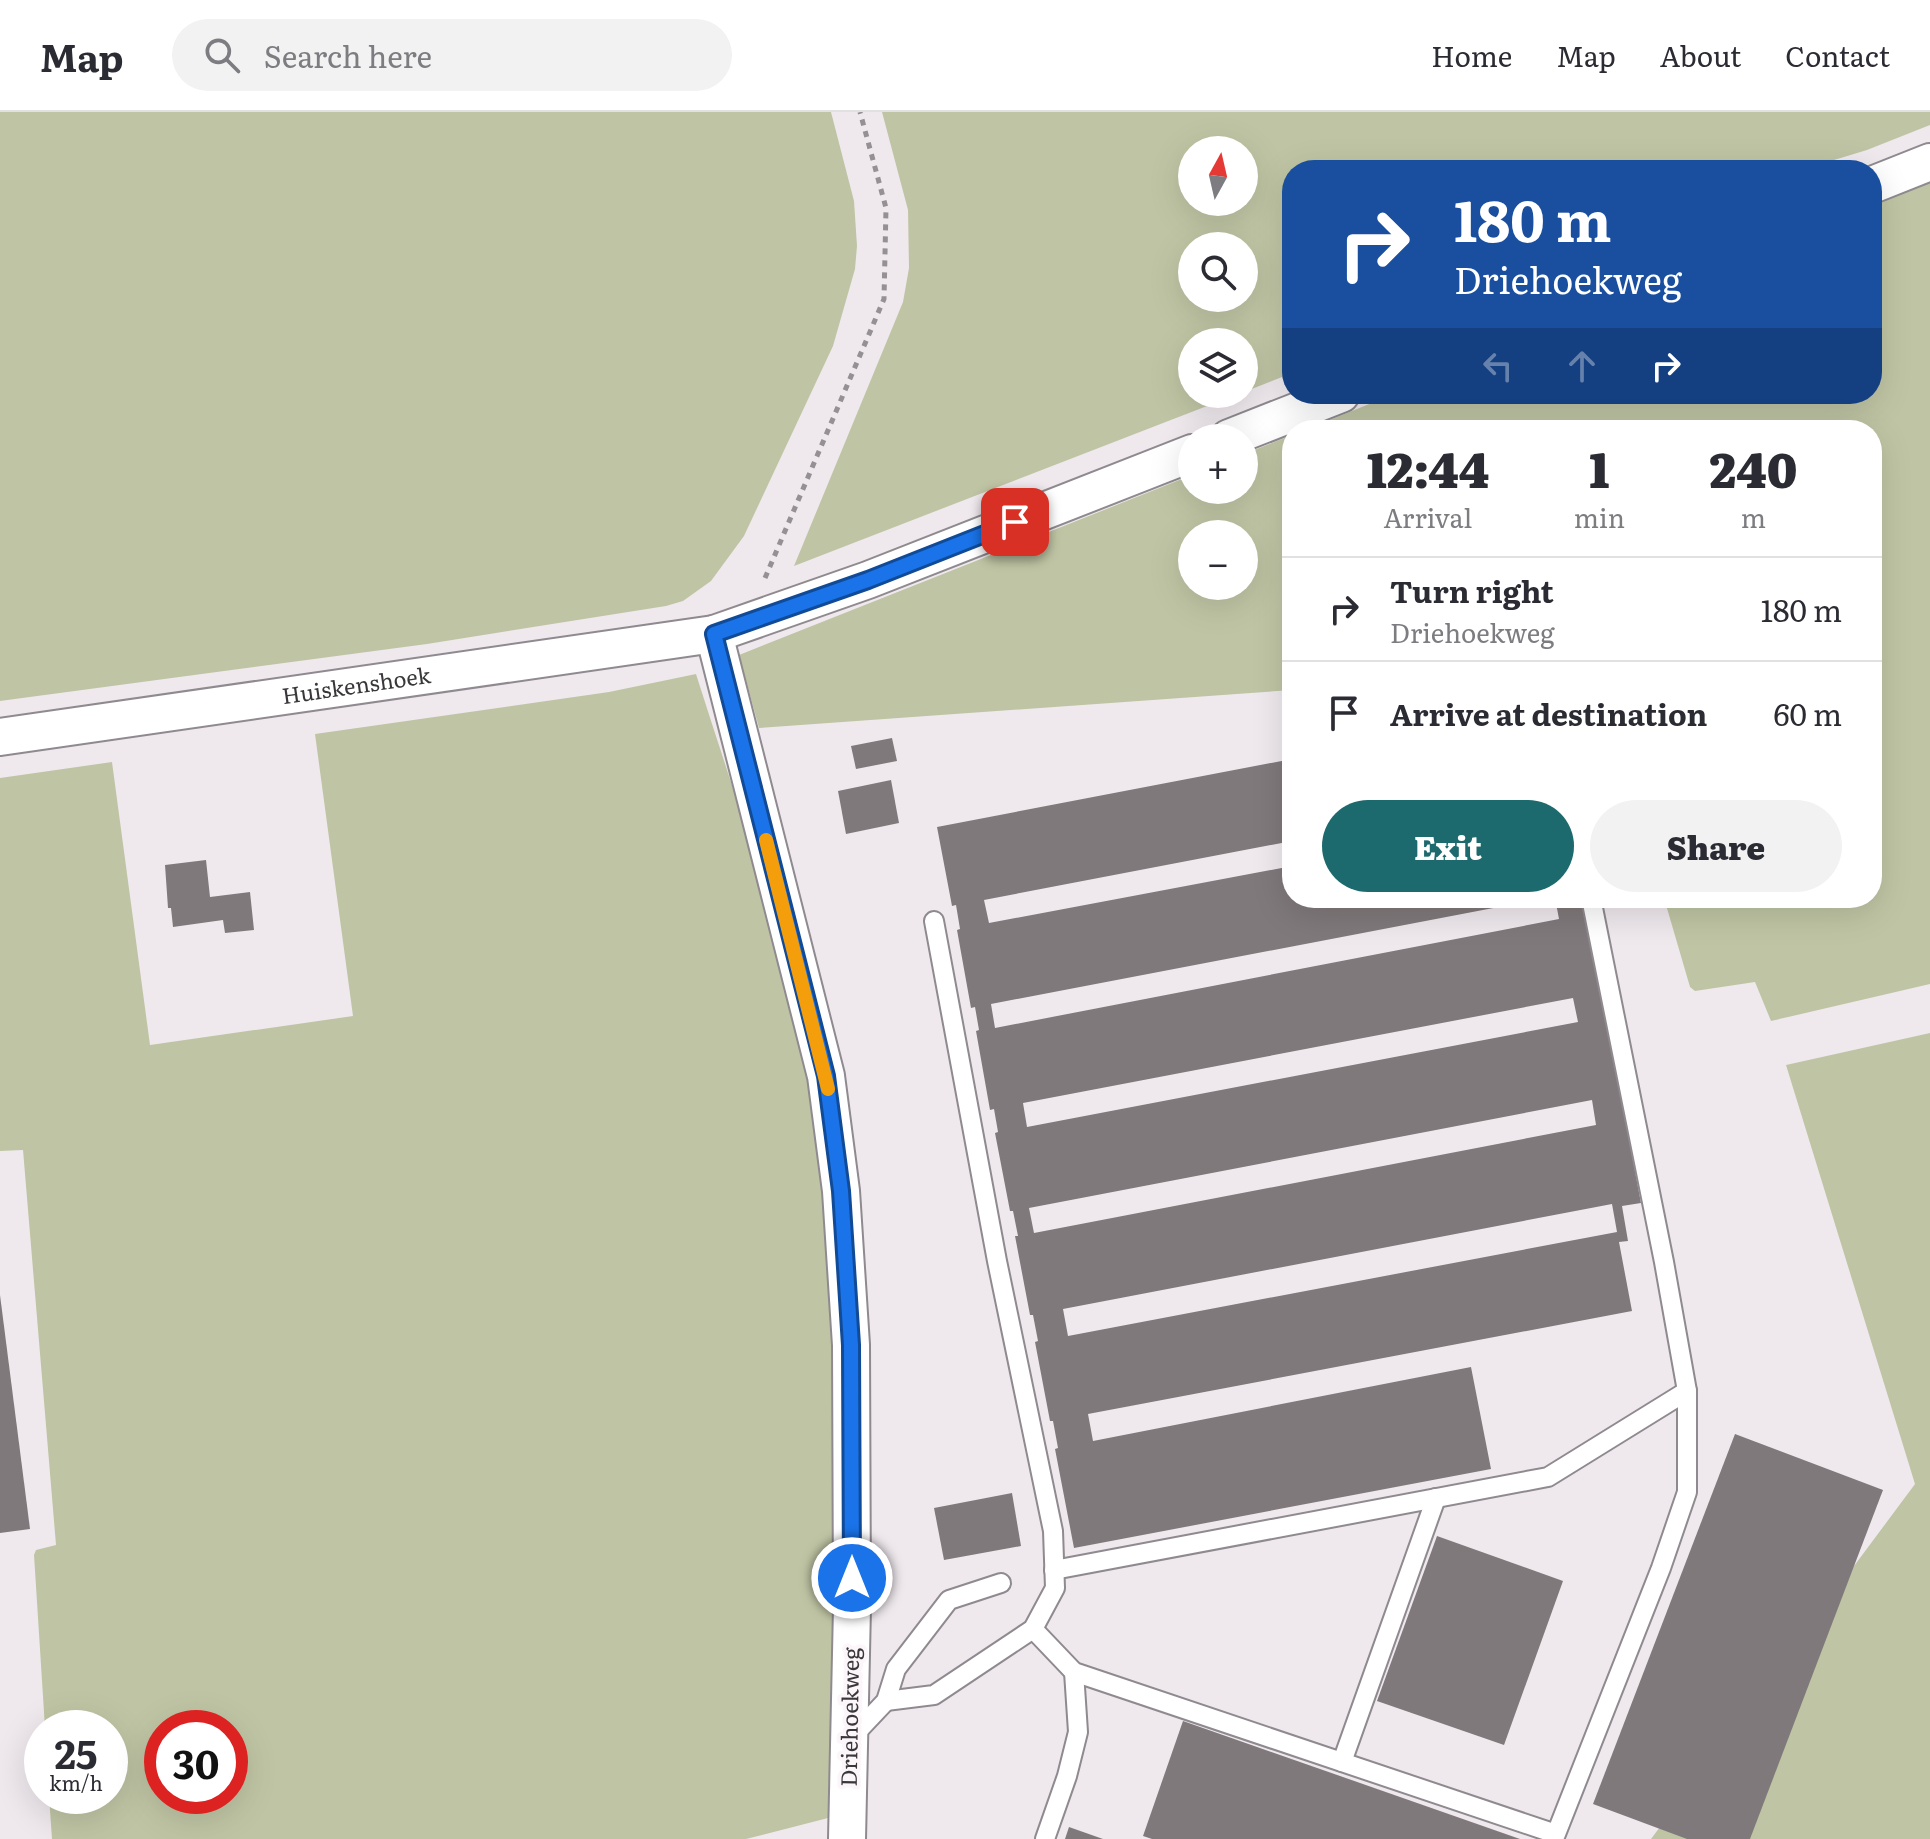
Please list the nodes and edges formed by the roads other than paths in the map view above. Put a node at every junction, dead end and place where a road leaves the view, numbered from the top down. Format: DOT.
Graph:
graph roads {
  1 [pos="1930,162"];
  2 [pos="1882,181"];
  3 [pos="1316,404"];
  4 [pos="1258,427"];
  5 [pos="1178,458"];
  6 [pos="714,634"];
  7 [pos="0,737"];
  8 [pos="1593,908"];
  9 [pos="934,921"];
  10 [pos="1687,1391"];
  11 [pos="1436,1498"];
  12 [pos="1054,1570"];
  13 [pos="1001,1583"];
  14 [pos="1033,1629"];
  15 [pos="1074,1672"];
  16 [pos="886,1701"];
  17 [pos="849,1740"];
  18 [pos="1342,1762"];
  19 [pos="1563,1836"];
  20 [pos="847,1839"];
  21 [pos="1045,1839"];
  1 -- 2 [label="street"];
  3 -- 4 [label="street"];
  5 -- 6 [label="street"];
  6 -- 7 [label="street, Huiskenshoek"];
  6 -- 17 [label="street, Driehoekweg"];
  8 -- 10 [label="lane"];
  9 -- 12 [label="lane"];
  10 -- 11 [label="lane"];
  10 -- 19 [label="lane"];
  11 -- 12 [label="lane"];
  11 -- 18 [label="lane"];
  12 -- 14 [label="lane"];
  13 -- 16 [label="lane"];
  14 -- 15 [label="lane"];
  14 -- 16 [label="lane"];
  15 -- 18 [label="lane"];
  15 -- 21 [label="lane"];
  16 -- 17 [label="lane"];
  17 -- 20 [label="street, Driehoekweg"];
  18 -- 19 [label="lane"];
}
